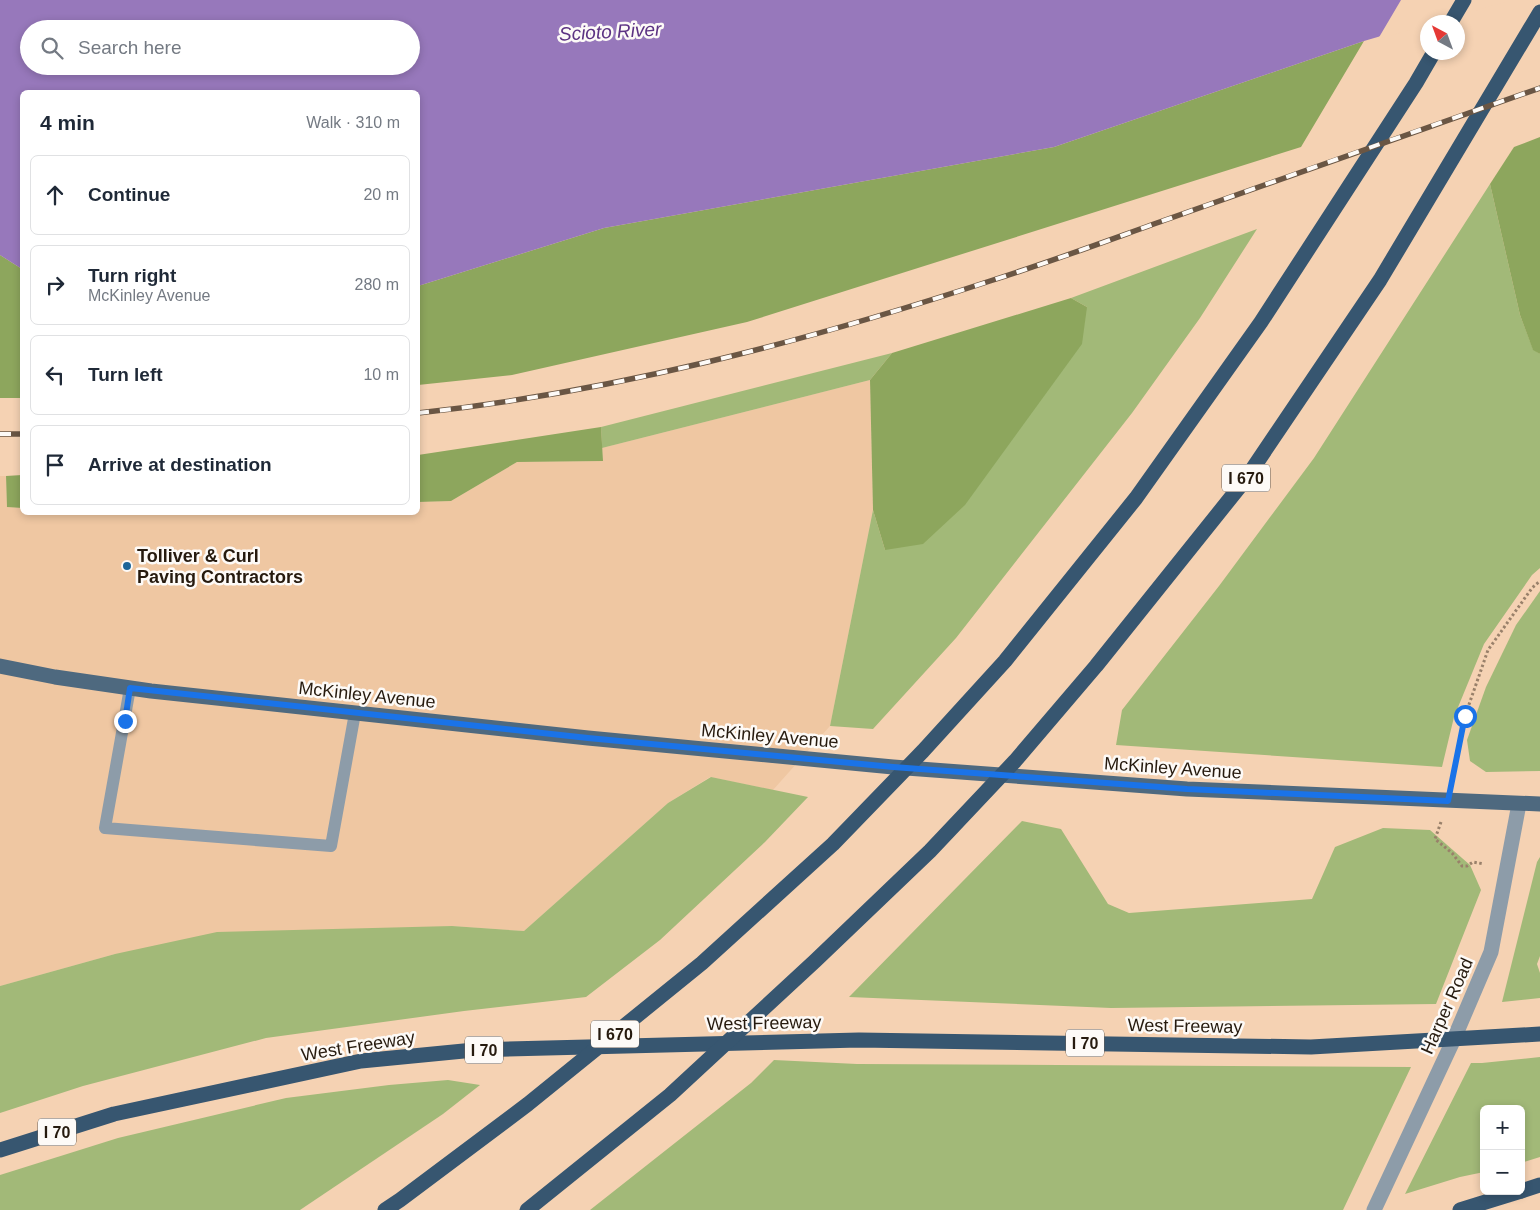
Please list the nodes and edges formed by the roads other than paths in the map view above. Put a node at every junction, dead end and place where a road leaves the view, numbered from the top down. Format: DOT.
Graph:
graph roads {
  1 [pos="1464,0"];
  2 [pos="1540,12"];
  3 [pos="1455,15"];
  4 [pos="1429,60"];
  5 [pos="0,666"];
  6 [pos="130,688"];
  7 [pos="356,713"];
  8 [pos="1520,804"];
  9 [pos="1540,804"];
  10 [pos="1540,1034"];
  11 [pos="0,1150"];
  12 [pos="1540,1185"];
  13 [pos="1525,1190"];
  14 [pos="1508,1195"];
  15 [pos="385,1210"];
  16 [pos="527,1210"];
  17 [pos="1374,1210"];
  18 [pos="1460,1210"];
  1 -- 3 [label="highway"];
  2 -- 16 [label="highway, I 670"];
  4 -- 15 [label="highway, I 670"];
  5 -- 6 [label="main road, McKinley Avenue"];
  6 -- 7 [label="main road, McKinley Avenue"];
  6 -- 7 [label="lane"];
  7 -- 8 [label="main road, McKinley Avenue"];
  8 -- 9 [label="main road, McKinley Avenue"];
  8 -- 17 [label="street, Harper Road"];
  10 -- 11 [label="highway, West Freeway / I 70"];
  12 -- 13 [label="highway"];
  14 -- 18 [label="highway"];
}
